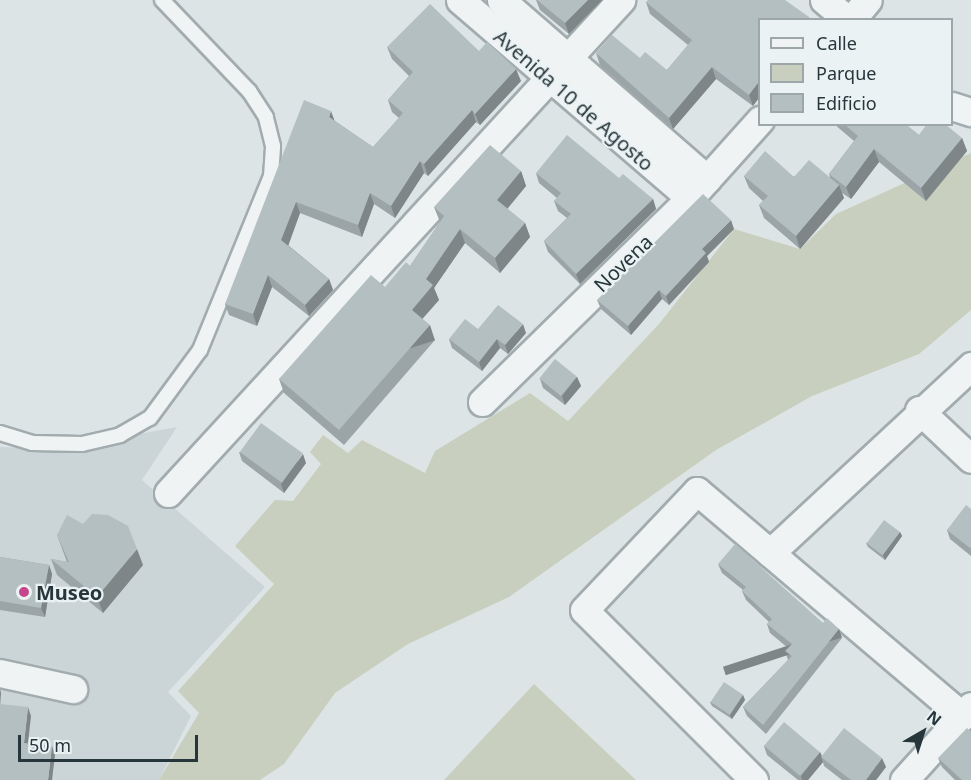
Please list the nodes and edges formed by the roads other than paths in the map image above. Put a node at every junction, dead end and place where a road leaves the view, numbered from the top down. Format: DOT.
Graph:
graph roads {
  1 [pos="162,0"];
  2 [pos="460,0"];
  3 [pos="501,0"];
  4 [pos="621,0"];
  5 [pos="824,0"];
  6 [pos="868,0"];
  7 [pos="846,18"];
  8 [pos="851,18"];
  9 [pos="566,60"];
  10 [pos="547,81"];
  11 [pos="953,107"];
  12 [pos="971,112"];
  13 [pos="758,121"];
  14 [pos="698,188"];
  15 [pos="971,366"];
  16 [pos="482,402"];
  17 [pos="919,410"];
  18 [pos="0,433"];
  19 [pos="971,459"];
  20 [pos="168,493"];
  21 [pos="770,554"];
  22 [pos="0,673"];
  23 [pos="73,688"];
  24 [pos="966,711"];
  25 [pos="754,780"];
  26 [pos="904,780"];
  1 -- 18 [label="lane"];
  2 -- 10 [label="street, Avenida 10 de Agosto"];
  3 -- 9 [label="street, Avenida 10 de Agosto"];
  4 -- 9 [label="street"];
  5 -- 7 [label="street"];
  6 -- 8 [label="street"];
  9 -- 10 [label="street"];
  9 -- 14 [label="street, Avenida 10 de Agosto"];
  10 -- 14 [label="street, Avenida 10 de Agosto"];
  10 -- 20 [label="street"];
  11 -- 12 [label="street"];
  13 -- 14 [label="street, Novena"];
  14 -- 16 [label="street, Novena"];
  15 -- 17 [label="street"];
  17 -- 19 [label="street"];
  17 -- 21 [label="street"];
  21 -- 24 [label="street"];
  21 -- 25 [label="street"];
  22 -- 23 [label="street"];
  24 -- 26 [label="street"];
}
